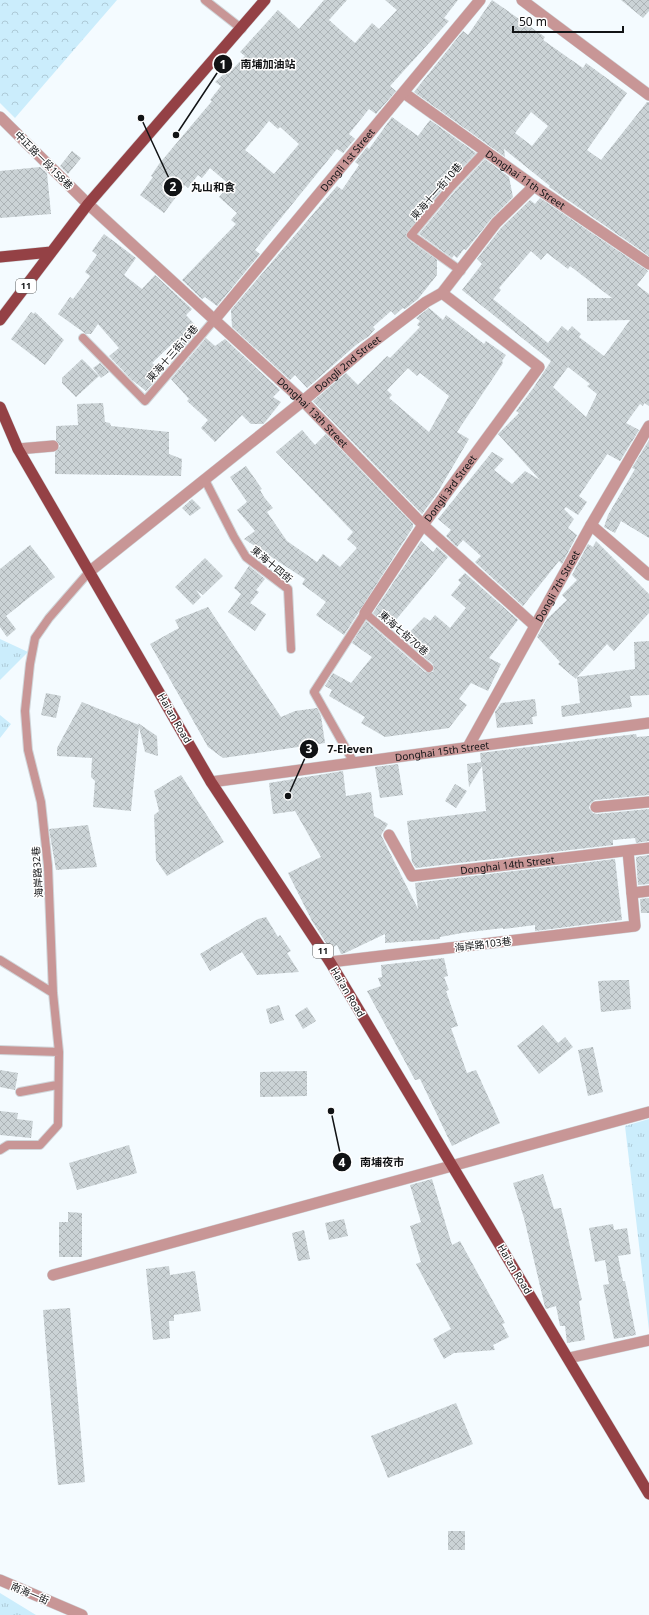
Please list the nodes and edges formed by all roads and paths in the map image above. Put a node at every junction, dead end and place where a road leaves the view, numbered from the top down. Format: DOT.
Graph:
graph roads {
  1 [pos="206,0"];
  2 [pos="265,0"];
  3 [pos="480,0"];
  4 [pos="522,0"];
  5 [pos="242,29"];
  6 [pos="404,93"];
  7 [pos="649,95"];
  8 [pos="0,117"];
  9 [pos="485,151"];
  10 [pos="534,186"];
  11 [pos="88,204"];
  12 [pos="52,252"];
  13 [pos="0,257"];
  14 [pos="649,264"];
  15 [pos="461,271"];
  16 [pos="442,293"];
  17 [pos="215,319"];
  18 [pos="0,320"];
  19 [pos="83,338"];
  20 [pos="303,401"];
  21 [pos="0,407"];
  22 [pos="649,426"];
  23 [pos="53,446"];
  24 [pos="18,450"];
  25 [pos="205,480"];
  26 [pos="423,525"];
  27 [pos="590,525"];
  28 [pos="89,572"];
  29 [pos="649,574"];
  30 [pos="365,613"];
  31 [pos="534,625"];
  32 [pos="291,649"];
  33 [pos="429,668"];
  34 [pos="649,723"];
  35 [pos="468,747"];
  36 [pos="354,763"];
  37 [pos="211,782"];
  38 [pos="649,802"];
  39 [pos="596,807"];
  40 [pos="389,835"];
  41 [pos="649,848"];
  42 [pos="628,851"];
  43 [pos="649,891"];
  44 [pos="632,892"];
  45 [pos="0,960"];
  46 [pos="330,962"];
  47 [pos="53,993"];
  48 [pos="0,1050"];
  49 [pos="59,1052"];
  50 [pos="57,1085"];
  51 [pos="20,1092"];
  52 [pos="649,1112"];
  53 [pos="0,1150"];
  54 [pos="452,1165"];
  55 [pos="53,1275"];
  56 [pos="649,1340"];
  57 [pos="569,1358"];
  58 [pos="649,1494"];
  59 [pos="0,1580"];
  60 [pos="82,1615"];
  1 -- 5 [label="lane"];
  2 -- 5 [label="main road"];
  3 -- 6 [label="street, Dongli 1st Street"];
  4 -- 7 [label="street"];
  5 -- 11 [label="main road"];
  6 -- 9 [label="street, Donghai 11th Street"];
  6 -- 17 [label="street, Dongli 1st Street"];
  8 -- 11 [label="street, 中正路一段158巷"];
  9 -- 10 [label="street, Donghai 11th Street"];
  9 -- 15 [label="lane, 東海十一街10巷"];
  10 -- 14 [label="street, Donghai 11th Street"];
  10 -- 15 [label="street, Dongli 2nd Street"];
  11 -- 12 [label="main road"];
  11 -- 17 [label="street, Donghai 13th Street"];
  12 -- 13 [label="main road"];
  12 -- 18 [label="main road, 11"];
  15 -- 16 [label="street, Dongli 2nd Street"];
  16 -- 20 [label="street, Dongli 2nd Street"];
  16 -- 26 [label="street, Dongli 3rd Street"];
  17 -- 19 [label="lane, 東海十三街16巷"];
  17 -- 20 [label="street, Donghai 13th Street"];
  20 -- 25 [label="street, Dongli 2nd Street"];
  20 -- 26 [label="street, Donghai 13th Street"];
  21 -- 24 [label="main road, Hai'an Road / 11"];
  22 -- 27 [label="street, Dongli 7th Street"];
  23 -- 24 [label="street"];
  24 -- 28 [label="main road, Hai'an Road / 11"];
  25 -- 28 [label="street, Dongli 2nd Street"];
  25 -- 32 [label="lane, 東海十四街"];
  26 -- 30 [label="street, Dongli 3rd Street"];
  26 -- 31 [label="street, Donghai 13th Street"];
  27 -- 29 [label="street"];
  27 -- 31 [label="street, Dongli 7th Street"];
  28 -- 37 [label="main road, Hai'an Road / 11"];
  28 -- 47 [label="lane, 海岸路32巷"];
  30 -- 33 [label="lane, 東海七街70巷"];
  30 -- 36 [label="lane"];
  31 -- 35 [label="street, Dongli 7th Street"];
  34 -- 35 [label="street, Donghai 15th Street"];
  35 -- 36 [label="street, Donghai 15th Street"];
  36 -- 37 [label="street, Donghai 15th Street"];
  37 -- 46 [label="main road, Hai'an Road / 11"];
  38 -- 39 [label="street"];
  40 -- 42 [label="street, Donghai 14th Street"];
  41 -- 42 [label="street, Donghai 14th Street"];
  42 -- 44 [label="street"];
  43 -- 44 [label="street"];
  44 -- 46 [label="street, 海岸路103巷"];
  45 -- 47 [label="lane"];
  46 -- 54 [label="main road, Hai'an Road / 11"];
  47 -- 49 [label="lane, 海岸路32巷"];
  48 -- 49 [label="lane"];
  49 -- 50 [label="lane, 海岸路32巷"];
  50 -- 51 [label="lane"];
  50 -- 53 [label="lane, 海岸路32巷"];
  52 -- 54 [label="street"];
  54 -- 55 [label="street"];
  54 -- 57 [label="main road, Hai'an Road / 11"];
  56 -- 57 [label="street"];
  57 -- 58 [label="main road, Hai'an Road / 11"];
  59 -- 60 [label="street, 南海一街"];
}
